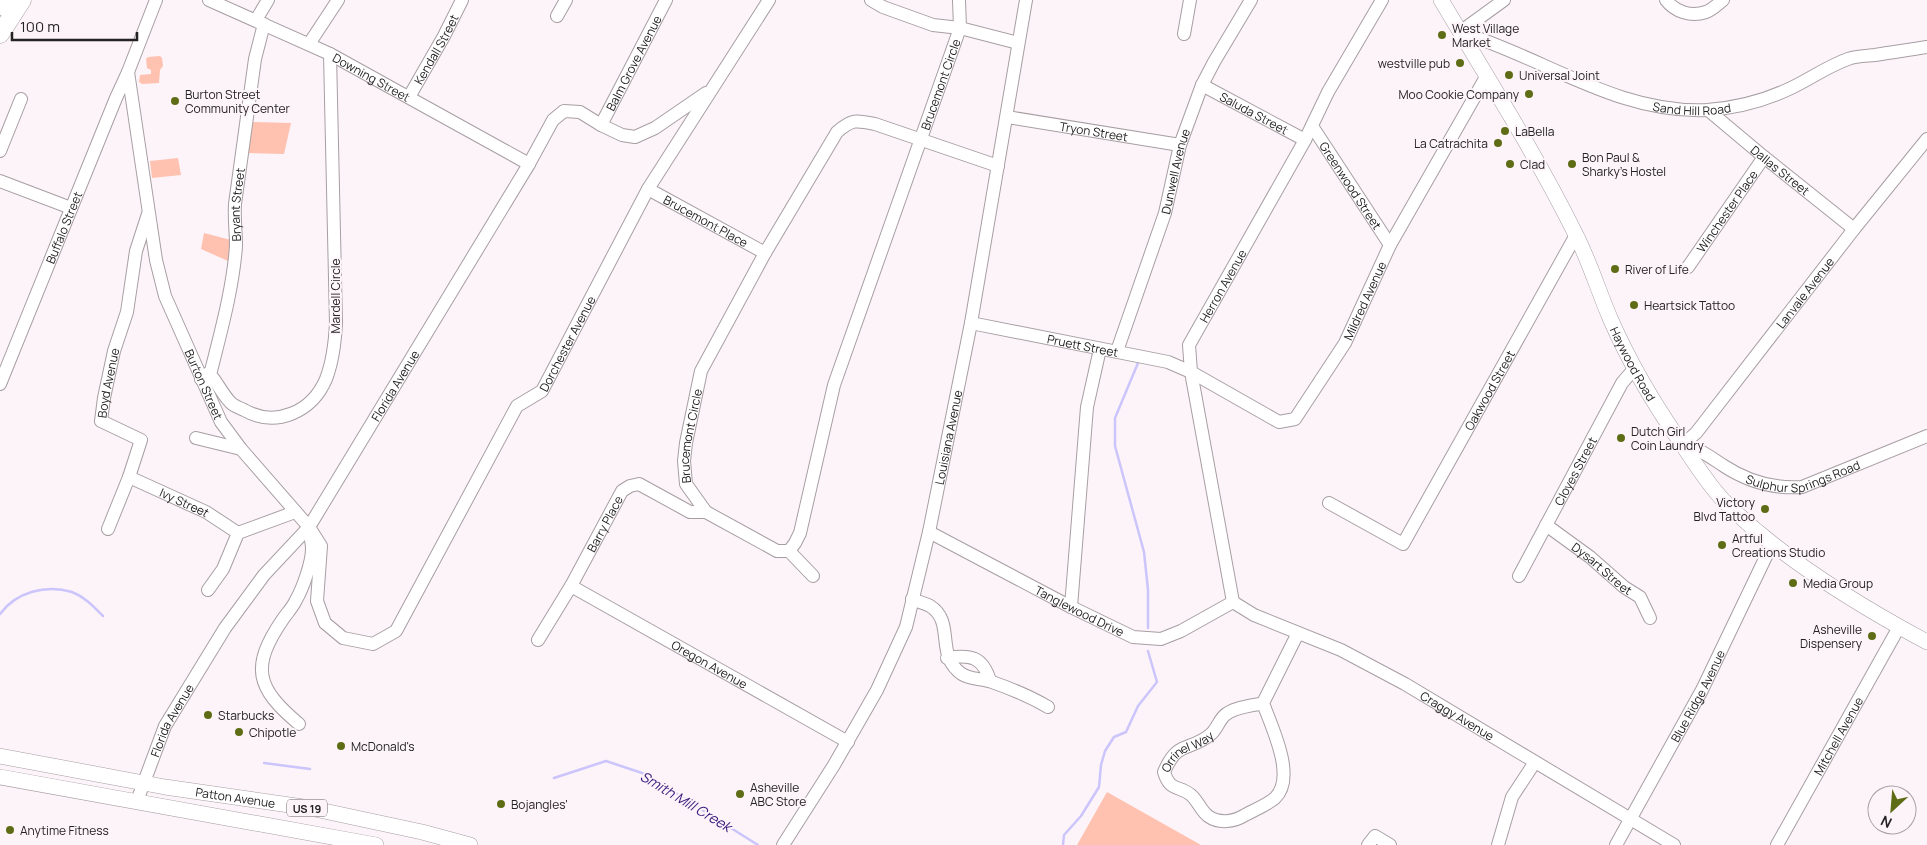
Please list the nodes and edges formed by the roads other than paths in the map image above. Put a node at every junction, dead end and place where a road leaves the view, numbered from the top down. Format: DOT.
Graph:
graph roads {
  1 [pos="4,0"];
  2 [pos="22,0"];
  3 [pos="156,0"];
  4 [pos="209,0"];
  5 [pos="268,0"];
  6 [pos="338,0"];
  7 [pos="462,0"];
  8 [pos="566,0"];
  9 [pos="666,0"];
  10 [pos="769,0"];
  11 [pos="871,0"];
  12 [pos="959,0"];
  13 [pos="1026,0"];
  14 [pos="1190,0"];
  15 [pos="1251,0"];
  16 [pos="1382,0"];
  17 [pos="1440,0"];
  18 [pos="1504,0"];
  19 [pos="1666,0"];
  20 [pos="1723,0"];
  21 [pos="0,6"];
  22 [pos="557,16"];
  23 [pos="260,22"];
  24 [pos="960,28"];
  25 [pos="1460,32"];
  26 [pos="0,34"];
  27 [pos="1184,34"];
  28 [pos="1018,43"];
  29 [pos="309,44"];
  30 [pos="1927,47"];
  31 [pos="330,54"];
  32 [pos="128,72"];
  33 [pos="1486,77"];
  34 [pos="1202,85"];
  35 [pos="713,88"];
  36 [pos="409,97"];
  37 [pos="21,99"];
  38 [pos="1708,110"];
  39 [pos="1007,117"];
  40 [pos="601,126"];
  41 [pos="1312,126"];
  42 [pos="1927,139"];
  43 [pos="920,140"];
  44 [pos="1304,140"];
  45 [pos="1180,145"];
  46 [pos="0,151"];
  47 [pos="1764,157"];
  48 [pos="529,164"];
  49 [pos="998,166"];
  50 [pos="0,181"];
  51 [pos="648,189"];
  52 [pos="71,208"];
  53 [pos="150,210"];
  54 [pos="1854,229"];
  55 [pos="1576,235"];
  56 [pos="1390,245"];
  57 [pos="765,253"];
  58 [pos="1688,267"];
  59 [pos="971,323"];
  60 [pos="1100,349"];
  61 [pos="1117,352"];
  62 [pos="1634,369"];
  63 [pos="1191,372"];
  64 [pos="201,379"];
  65 [pos="0,384"];
  66 [pos="1927,436"];
  67 [pos="196,438"];
  68 [pos="1682,445"];
  69 [pos="241,449"];
  70 [pos="129,477"];
  71 [pos="1329,503"];
  72 [pos="295,512"];
  73 [pos="706,512"];
  74 [pos="1546,524"];
  75 [pos="309,527"];
  76 [pos="108,529"];
  77 [pos="929,532"];
  78 [pos="238,533"];
  79 [pos="1772,544"];
  80 [pos="789,551"];
  81 [pos="813,576"];
  82 [pos="1519,576"];
  83 [pos="571,586"];
  84 [pos="208,590"];
  85 [pos="912,600"];
  86 [pos="1233,602"];
  87 [pos="1071,607"];
  88 [pos="1650,618"];
  89 [pos="1899,626"];
  90 [pos="1298,633"];
  91 [pos="538,640"];
  92 [pos="1927,642"];
  93 [pos="947,658"];
  94 [pos="990,681"];
  95 [pos="1263,703"];
  96 [pos="1048,707"];
  97 [pos="299,724"];
  98 [pos="848,742"];
  99 [pos="0,756"];
  100 [pos="1536,762"];
  101 [pos="0,776"];
  102 [pos="143,782"];
  103 [pos="137,801"];
  104 [pos="1630,819"];
  105 [pos="1372,841"];
  106 [pos="376,845"];
  107 [pos="470,845"];
  108 [pos="783,845"];
  109 [pos="1390,845"];
  110 [pos="1498,845"];
  111 [pos="1616,845"];
  112 [pos="1674,845"];
  113 [pos="1777,845"];
  1 -- 21 [label="highway"];
  2 -- 26 [label="highway"];
  3 -- 32 [label="street"];
  4 -- 23 [label="street, Downing Street"];
  5 -- 23 [label="street, Bryant Street"];
  6 -- 29 [label="street"];
  7 -- 36 [label="street, Kendall Street"];
  8 -- 22 [label="street"];
  9 -- 40 [label="street, Balm Grove Avenue"];
  10 -- 35 [label="street, Dorchester Avenue"];
  11 -- 24 [label="street"];
  12 -- 24 [label="street"];
  13 -- 28 [label="street, Louisiana Avenue"];
  14 -- 27 [label="street"];
  15 -- 34 [label="street, Dunwell Avenue"];
  16 -- 41 [label="street, Herron Avenue"];
  17 -- 25 [label="main road, Haywood Road"];
  18 -- 25 [label="street"];
  19 -- 20 [label="street"];
  23 -- 29 [label="street, Downing Street"];
  23 -- 64 [label="street, Bryant Street"];
  24 -- 28 [label="street"];
  24 -- 43 [label="street, Brucemont Circle"];
  25 -- 33 [label="main road, Haywood Road"];
  25 -- 38 [label="street, Sand Hill Road"];
  28 -- 39 [label="street, Louisiana Avenue"];
  29 -- 31 [label="street, Downing Street"];
  30 -- 38 [label="street, Sand Hill Road"];
  31 -- 36 [label="street, Downing Street"];
  31 -- 64 [label="street, Mardell Circle"];
  32 -- 52 [label="street, Buffalo Street"];
  32 -- 53 [label="street, Burton Street"];
  33 -- 55 [label="main road, Haywood Road"];
  33 -- 56 [label="street, Mildred Avenue"];
  34 -- 44 [label="street, Saluda Street"];
  34 -- 45 [label="street, Dunwell Avenue"];
  35 -- 40 [label="street, Florida Avenue"];
  35 -- 51 [label="street, Dorchester Avenue"];
  36 -- 48 [label="street, Downing Street"];
  37 -- 46 [label="street"];
  38 -- 47 [label="street, Dallas Street"];
  39 -- 45 [label="street, Tryon Street"];
  39 -- 49 [label="street, Louisiana Avenue"];
  40 -- 48 [label="street, Florida Avenue"];
  41 -- 44 [label="street, Herron Avenue"];
  41 -- 56 [label="street, Greenwood Street"];
  42 -- 54 [label="street, Lanvale Avenue"];
  43 -- 49 [label="street, Brucemont Circle"];
  43 -- 57 [label="street, Brucemont Circle"];
  43 -- 80 [label="street, Brucemont Circle"];
  44 -- 63 [label="street, Herron Avenue"];
  45 -- 61 [label="street, Dunwell Avenue"];
  47 -- 54 [label="street, Dallas Street"];
  47 -- 58 [label="street, Winchester Place"];
  48 -- 75 [label="street, Florida Avenue"];
  49 -- 59 [label="street, Louisiana Avenue"];
  50 -- 52 [label="street"];
  51 -- 57 [label="street, Brucemont Place"];
  51 -- 75 [label="street, Dorchester Avenue"];
  52 -- 65 [label="street, Buffalo Street"];
  53 -- 64 [label="street, Burton Street"];
  53 -- 70 [label="street, Boyd Avenue"];
  54 -- 68 [label="street, Lanvale Avenue"];
  55 -- 62 [label="main road, Haywood Road"];
  55 -- 71 [label="street, Oakwood Street"];
  56 -- 63 [label="street, Mildred Avenue"];
  57 -- 73 [label="street, Brucemont Circle"];
  59 -- 60 [label="street, Pruett Street"];
  59 -- 77 [label="street, Louisiana Avenue"];
  60 -- 61 [label="street, Pruett Street"];
  60 -- 87 [label="street"];
  61 -- 63 [label="street, Pruett Street"];
  62 -- 68 [label="main road, Haywood Road"];
  62 -- 74 [label="street, Cloyes Street"];
  63 -- 86 [label="street, Herron Avenue"];
  64 -- 69 [label="street, Burton Street"];
  66 -- 68 [label="street, Sulphur Springs Road"];
  67 -- 69 [label="street"];
  68 -- 79 [label="main road, Haywood Road"];
  69 -- 72 [label="street, Burton Street"];
  70 -- 76 [label="street, Boyd Avenue"];
  70 -- 78 [label="street, Ivy Street"];
  72 -- 75 [label="street, Burton Street"];
  72 -- 78 [label="street"];
  73 -- 80 [label="street, Brucemont Circle"];
  73 -- 83 [label="street, Barry Place"];
  74 -- 82 [label="street, Cloyes Street"];
  74 -- 88 [label="street, Dysart Street"];
  75 -- 97 [label="street"];
  75 -- 102 [label="street, Florida Avenue"];
  77 -- 85 [label="street, Louisiana Avenue"];
  77 -- 87 [label="street, Tanglewood Drive"];
  78 -- 84 [label="street"];
  79 -- 89 [label="main road, Haywood Road"];
  79 -- 104 [label="street, Blue Ridge Avenue"];
  80 -- 81 [label="street"];
  83 -- 91 [label="street, Barry Place"];
  83 -- 98 [label="street, Oregon Avenue"];
  85 -- 93 [label="street"];
  85 -- 98 [label="street, Louisiana Avenue"];
  86 -- 87 [label="street, Tanglewood Drive"];
  86 -- 90 [label="street, Craggy Avenue"];
  89 -- 92 [label="main road, Haywood Road"];
  89 -- 113 [label="street, Mitchell Avenue"];
  90 -- 95 [label="street"];
  90 -- 100 [label="street, Craggy Avenue"];
  93 -- 94 [label="street"];
  93 -- 94 [label="street"];
  94 -- 96 [label="street"];
  95 -- 95 [label="street, Orrinel Way"];
  98 -- 108 [label="street, Louisiana Avenue"];
  99 -- 102 [label="main road, Patton Avenue / US 19"];
  100 -- 104 [label="street, Craggy Avenue"];
  100 -- 110 [label="street"];
  101 -- 103 [label="main road, Patton Avenue / US 19"];
  102 -- 103 [label="street, Florida Avenue"];
  102 -- 107 [label="main road, Patton Avenue / US 19"];
  103 -- 106 [label="main road, Patton Avenue / US 19"];
  104 -- 111 [label="street, Blue Ridge Avenue"];
  104 -- 112 [label="street, Craggy Avenue"];
  105 -- 109 [label="street"];
}
